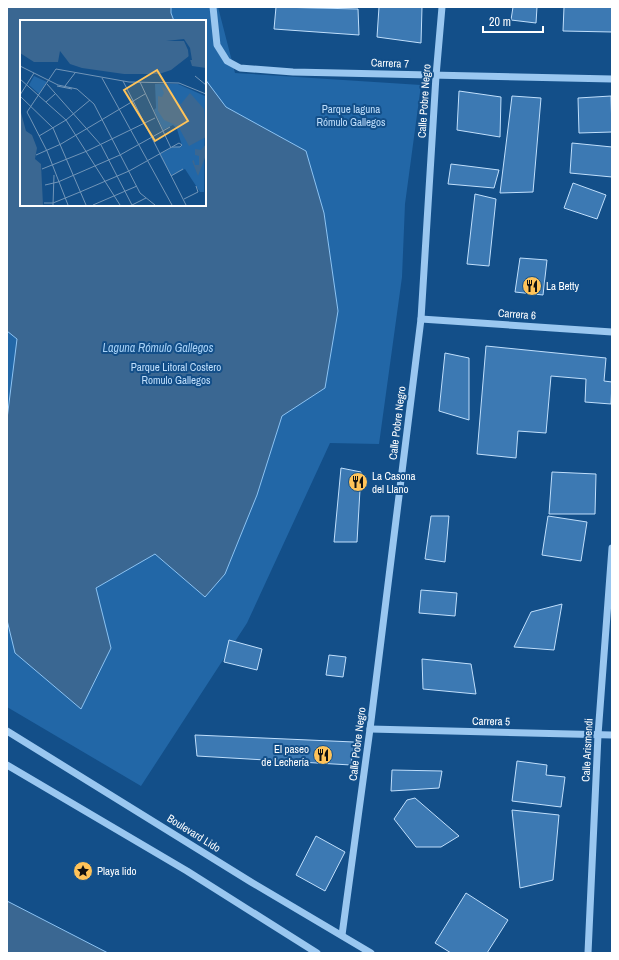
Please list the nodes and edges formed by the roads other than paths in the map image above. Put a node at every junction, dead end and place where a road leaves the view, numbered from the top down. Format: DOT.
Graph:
graph roads {
  1 [pos="213,7"];
  2 [pos="442,7"];
  3 [pos="436,76"];
  4 [pos="612,79"];
  5 [pos="421,319"];
  6 [pos="612,332"];
  7 [pos="612,548"];
  8 [pos="370,730"];
  9 [pos="7,731"];
  10 [pos="598,735"];
  11 [pos="612,735"];
  12 [pos="7,765"];
  13 [pos="342,935"];
  14 [pos="317,953"];
  15 [pos="371,953"];
  16 [pos="588,953"];
  1 -- 3 [label="street, Carrera 7"];
  2 -- 3 [label="street, Calle Pobre Negro"];
  3 -- 4 [label="street, Carrera 7"];
  3 -- 5 [label="street, Calle Pobre Negro"];
  5 -- 6 [label="street, Carrera 6"];
  5 -- 8 [label="street, Calle Pobre Negro"];
  7 -- 10 [label="street, Calle Arismendi"];
  8 -- 10 [label="street, Carrera 5"];
  8 -- 13 [label="street, Calle Pobre Negro"];
  9 -- 13 [label="street, Boulevard Lido"];
  10 -- 11 [label="street, Carrera 5"];
  10 -- 16 [label="street, Calle Arismendi"];
  12 -- 14 [label="street"];
  13 -- 15 [label="street, Boulevard Lido"];
}
